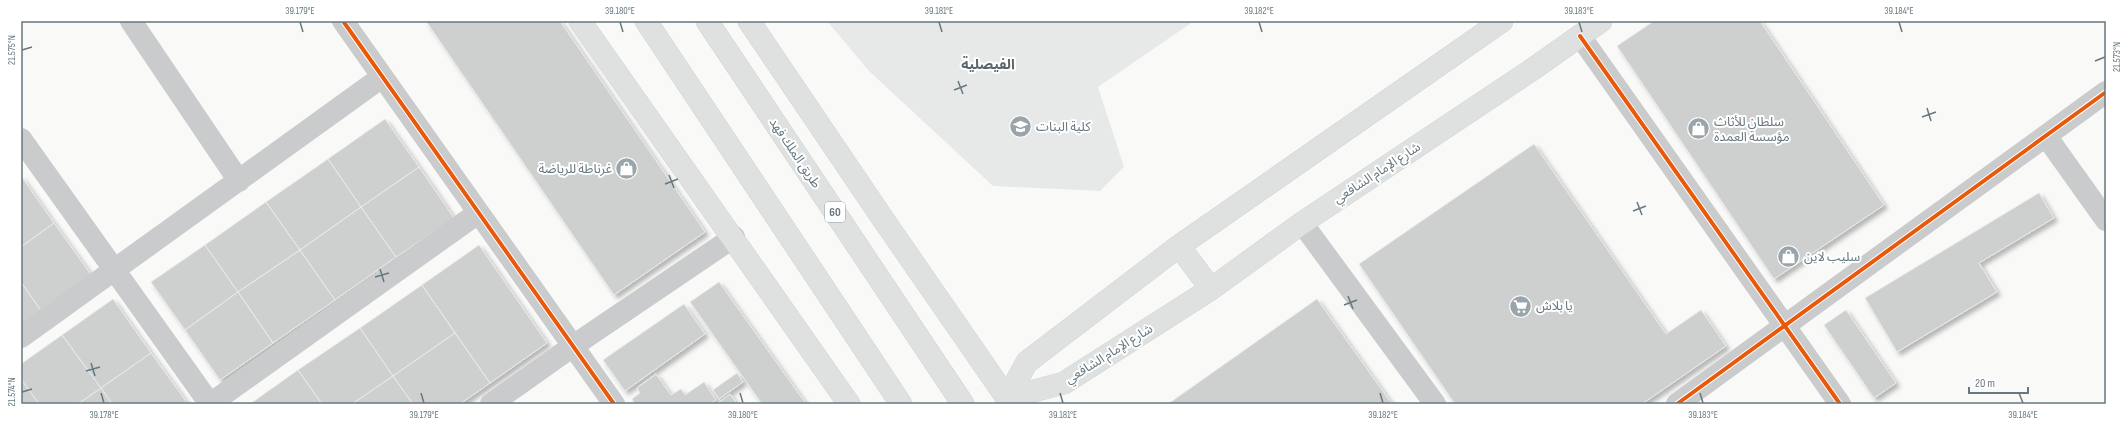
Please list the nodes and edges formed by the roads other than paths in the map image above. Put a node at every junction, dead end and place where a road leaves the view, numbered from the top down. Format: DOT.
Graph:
graph roads {
  1 [pos="131,21"];
  2 [pos="343,21"];
  3 [pos="580,21"];
  4 [pos="589,21"];
  5 [pos="646,21"];
  6 [pos="707,21"];
  7 [pos="749,21"];
  8 [pos="1502,21"];
  9 [pos="1601,21"];
  10 [pos="1580,36"];
  11 [pos="382,77"];
  12 [pos="2106,92"];
  13 [pos="652,125"];
  14 [pos="2046,136"];
  15 [pos="21,139"];
  16 [pos="239,181"];
  17 [pos="478,213"];
  18 [pos="2106,220"];
  19 [pos="1302,223"];
  20 [pos="734,237"];
  21 [pos="1179,246"];
  22 [pos="115,270"];
  23 [pos="1211,289"];
  24 [pos="1785,326"];
  25 [pos="21,337"];
  26 [pos="573,346"];
  27 [pos="1009,401"];
  28 [pos="210,404"];
  29 [pos="491,404"];
  30 [pos="614,404"];
  31 [pos="849,404"];
  32 [pos="901,404"];
  33 [pos="963,404"];
  34 [pos="1435,404"];
  35 [pos="1677,404"];
  36 [pos="1840,404"];
  1 -- 16 [label="street"];
  2 -- 11 [label="street"];
  3 -- 13 [label="main road"];
  4 -- 13 [label="main road"];
  5 -- 32 [label="main road"];
  6 -- 33 [label="main road, طريق الملك فهد / 60"];
  7 -- 27 [label="main road"];
  8 -- 21 [label="main road"];
  9 -- 10 [label="main road, شارع الإمام الشافعي"];
  10 -- 19 [label="main road, شارع الإمام الشافعي"];
  10 -- 24 [label="street"];
  11 -- 16 [label="street"];
  11 -- 17 [label="street"];
  12 -- 14 [label="street"];
  13 -- 20 [label="main road"];
  14 -- 18 [label="street"];
  14 -- 24 [label="street"];
  15 -- 22 [label="street"];
  16 -- 22 [label="street"];
  17 -- 26 [label="street"];
  17 -- 28 [label="street"];
  19 -- 23 [label="main road, شارع الإمام الشافعي"];
  19 -- 34 [label="street"];
  20 -- 26 [label="street"];
  20 -- 31 [label="main road"];
  21 -- 23 [label="main road"];
  21 -- 27 [label="main road"];
  22 -- 25 [label="street"];
  22 -- 28 [label="street"];
  23 -- 27 [label="main road, شارع الإمام الشافعي"];
  24 -- 35 [label="street"];
  24 -- 36 [label="street"];
  26 -- 29 [label="street"];
  26 -- 30 [label="street"];
}
